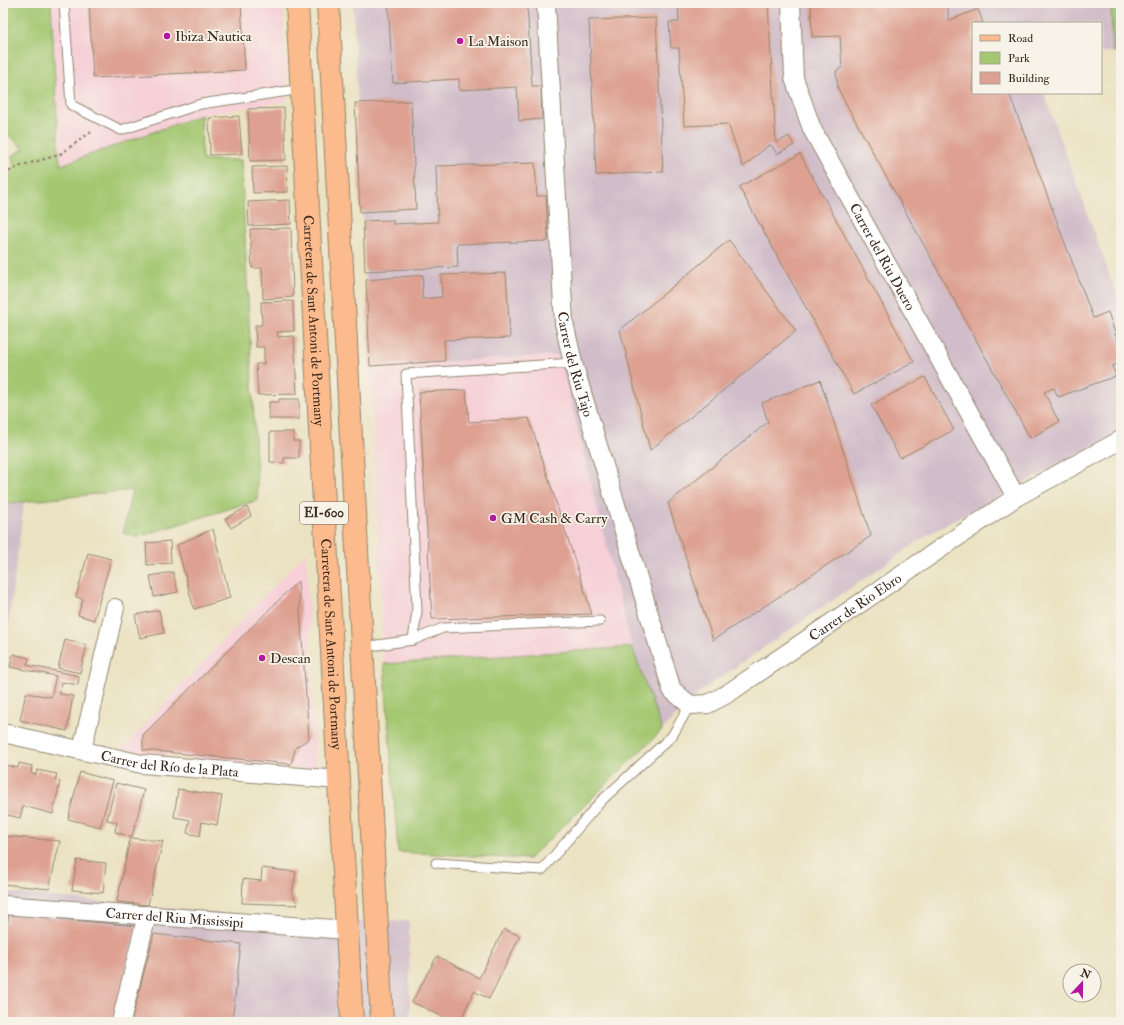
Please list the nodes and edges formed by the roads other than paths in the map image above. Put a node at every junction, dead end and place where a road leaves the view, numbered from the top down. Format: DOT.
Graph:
graph roads {
  1 [pos="64,3"];
  2 [pos="297,3"];
  3 [pos="328,3"];
  4 [pos="546,3"];
  5 [pos="790,3"];
  6 [pos="302,89"];
  7 [pos="573,363"];
  8 [pos="1121,440"];
  9 [pos="1016,497"];
  10 [pos="115,608"];
  11 [pos="600,621"];
  12 [pos="413,640"];
  13 [pos="363,647"];
  14 [pos="690,705"];
  15 [pos="3,733"];
  16 [pos="82,750"];
  17 [pos="339,780"];
  18 [pos="436,863"];
  19 [pos="3,905"];
  20 [pos="148,915"];
  21 [pos="347,930"];
  22 [pos="121,1022"];
  23 [pos="352,1022"];
  24 [pos="382,1022"];
  1 -- 6 [label="lane"];
  2 -- 6 [label="main road, Carretera de Sant Antoni de Portmany / EI-600"];
  3 -- 13 [label="main road, EI-600"];
  4 -- 7 [label="street, Carrer del Riu Tajo"];
  5 -- 9 [label="street, Carrer del Riu Duero"];
  6 -- 17 [label="main road, Carretera de Sant Antoni de Portmany / EI-600"];
  7 -- 12 [label="lane"];
  7 -- 14 [label="street, Carrer del Riu Tajo"];
  8 -- 9 [label="street, Carrer de Rio Ebro"];
  9 -- 14 [label="street, Carrer de Rio Ebro"];
  10 -- 16 [label="street"];
  11 -- 12 [label="lane"];
  12 -- 13 [label="lane"];
  13 -- 24 [label="main road, EI-600"];
  14 -- 18 [label="lane"];
  15 -- 16 [label="street, Carrer del Río de la Plata"];
  16 -- 17 [label="street, Carrer del Río de la Plata"];
  17 -- 21 [label="main road, Carretera de Sant Antoni de Portmany / EI-600"];
  19 -- 20 [label="street, Carrer del Riu Mississipi"];
  20 -- 21 [label="street, Carrer del Riu Mississipi"];
  20 -- 22 [label="street"];
  21 -- 23 [label="main road, Carretera de Sant Antoni de Portmany / EI-600"];
}
